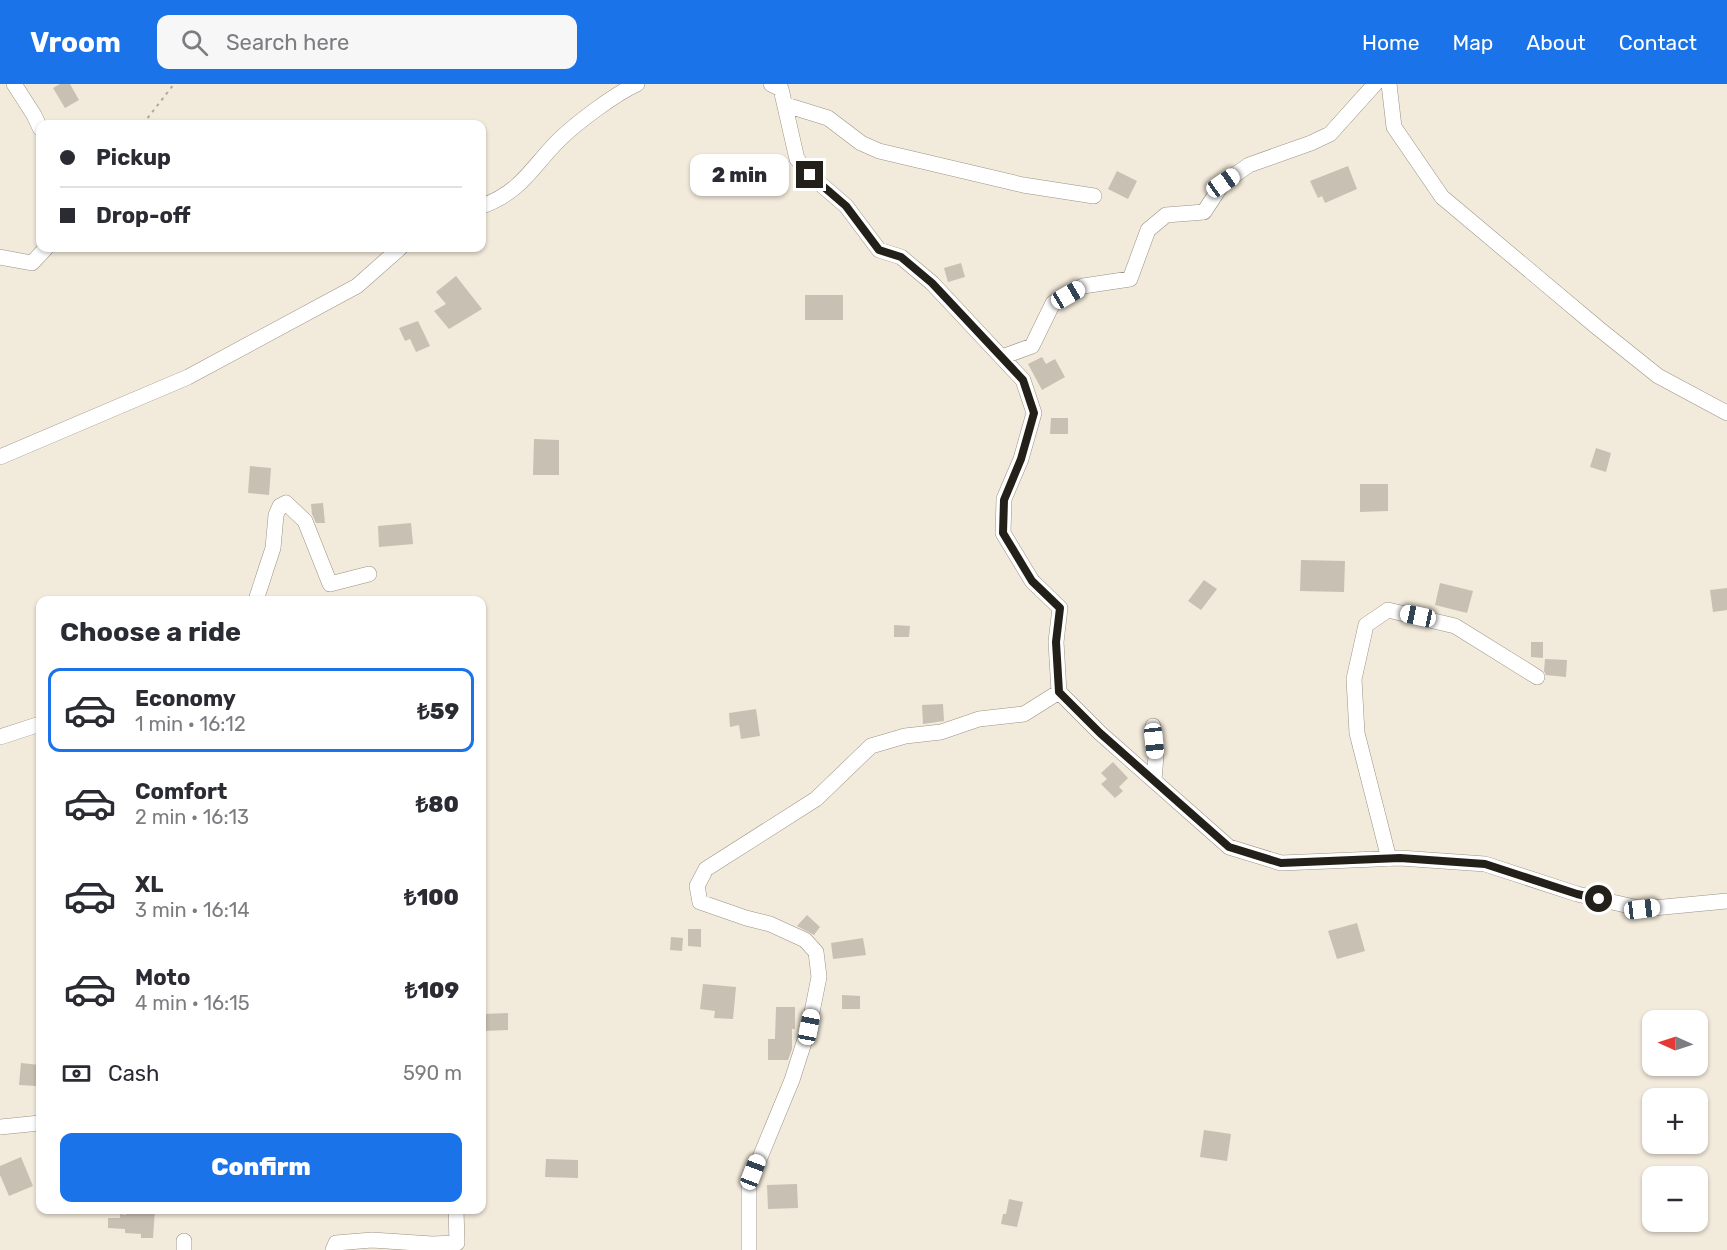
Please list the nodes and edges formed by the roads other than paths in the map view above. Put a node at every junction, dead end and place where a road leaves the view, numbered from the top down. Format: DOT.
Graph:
graph roads {
  1 [pos="14,84"];
  2 [pos="637,84"];
  3 [pos="771,84"];
  4 [pos="1375,84"];
  5 [pos="1389,84"];
  6 [pos="786,105"];
  7 [pos="36,120"];
  8 [pos="1094,196"];
  9 [pos="486,204"];
  10 [pos="42,252"];
  11 [pos="395,252"];
  12 [pos="0,257"];
  13 [pos="1002,357"];
  14 [pos="1727,413"];
  15 [pos="0,458"];
  16 [pos="369,574"];
  17 [pos="257,596"];
  18 [pos="1538,677"];
  19 [pos="1059,692"];
  20 [pos="36,725"];
  21 [pos="1153,726"];
  22 [pos="0,737"];
  23 [pos="1154,780"];
  24 [pos="1389,859"];
  25 [pos="1727,901"];
  26 [pos="36,1123"];
  27 [pos="0,1127"];
  28 [pos="456,1214"];
  29 [pos="333,1250"];
  30 [pos="749,1250"];
  1 -- 7 [label="street"];
  2 -- 9 [label="street"];
  3 -- 6 [label="street"];
  4 -- 13 [label="street"];
  5 -- 14 [label="street"];
  6 -- 8 [label="street"];
  6 -- 13 [label="street"];
  10 -- 12 [label="street"];
  11 -- 15 [label="street"];
  13 -- 19 [label="street"];
  16 -- 17 [label="street"];
  18 -- 24 [label="street"];
  19 -- 23 [label="street"];
  19 -- 30 [label="street"];
  20 -- 22 [label="street"];
  21 -- 23 [label="street"];
  23 -- 24 [label="street"];
  24 -- 25 [label="street"];
  26 -- 27 [label="street"];
  28 -- 29 [label="street"];
}
